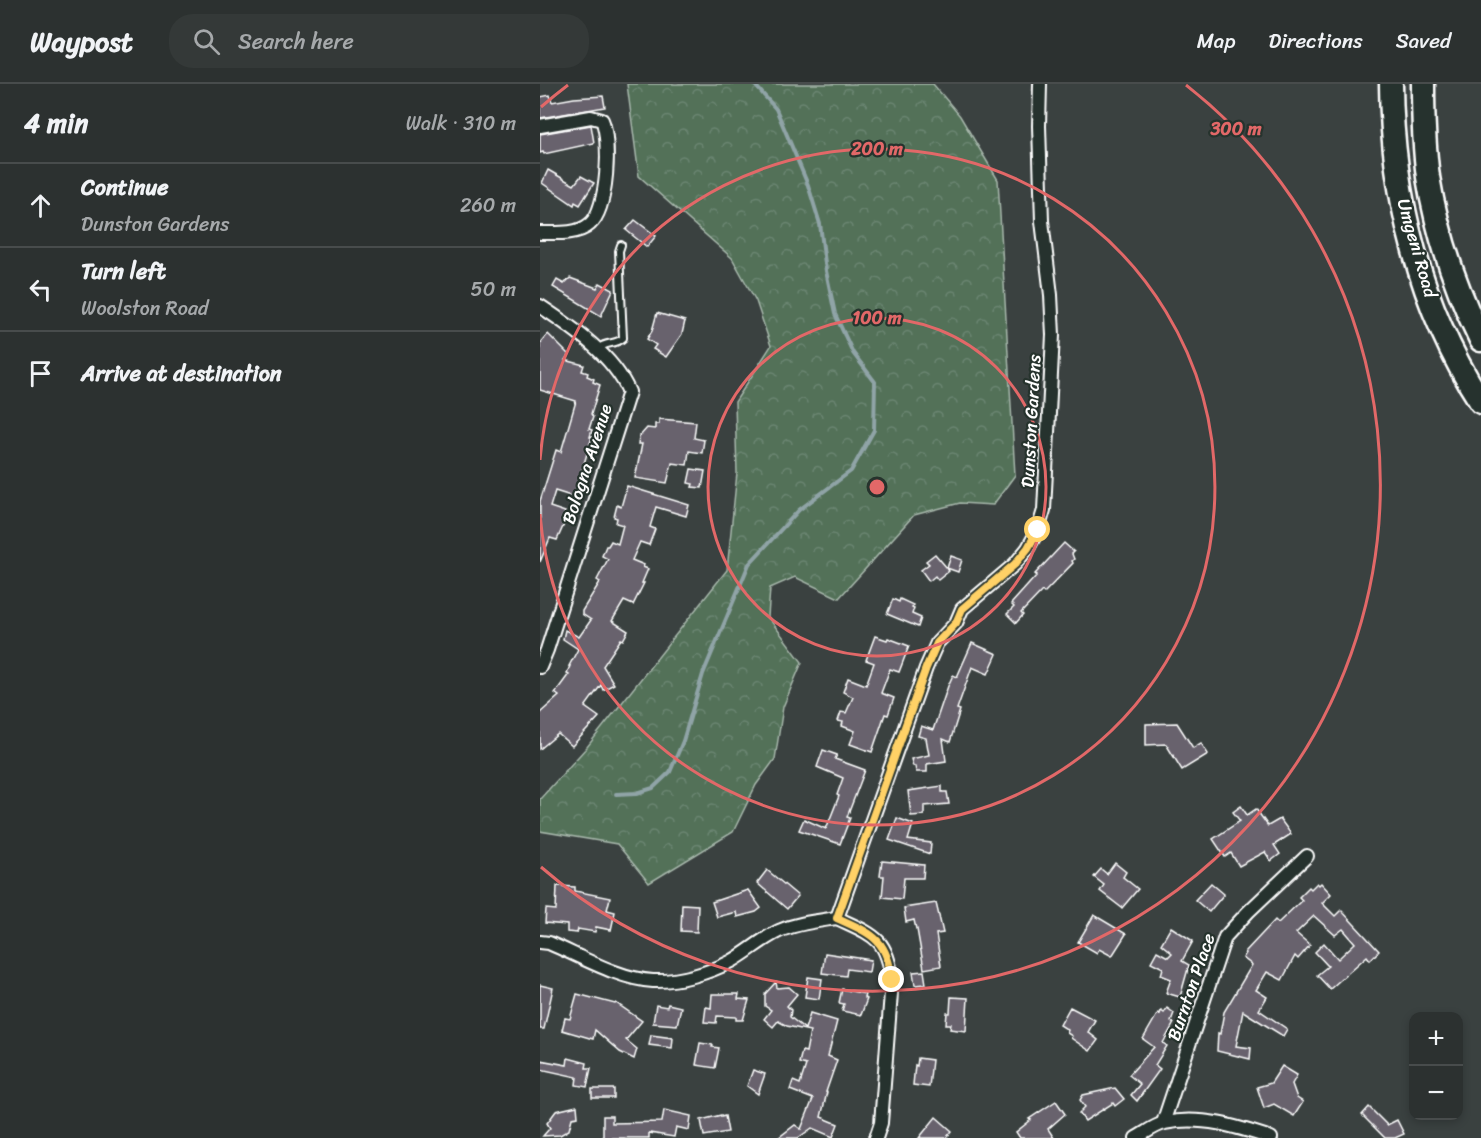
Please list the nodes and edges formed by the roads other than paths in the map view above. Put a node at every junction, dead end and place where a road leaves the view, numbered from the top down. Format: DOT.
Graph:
graph roads {
  1 [pos="1040,84"];
  2 [pos="1391,84"];
  3 [pos="1423,84"];
  4 [pos="540,126"];
  5 [pos="540,233"];
  6 [pos="621,245"];
  7 [pos="540,306"];
  8 [pos="1481,340"];
  9 [pos="596,350"];
  10 [pos="1481,402"];
  11 [pos="540,667"];
  12 [pos="1307,856"];
  13 [pos="837,918"];
  14 [pos="540,942"];
  15 [pos="1163,1123"];
  16 [pos="876,1138"];
  17 [pos="1136,1138"];
  18 [pos="1271,1138"];
  1 -- 13 [label="street, Dunston Gardens"];
  2 -- 10 [label="highway, Umgeni Road"];
  3 -- 8 [label="highway, Umgeni Road"];
  4 -- 5 [label="street"];
  6 -- 9 [label="lane"];
  7 -- 9 [label="street, Bologna Avenue"];
  9 -- 11 [label="street, Bologna Avenue"];
  12 -- 15 [label="street, Burnton Place"];
  13 -- 14 [label="street"];
  13 -- 16 [label="street"];
  15 -- 17 [label="street"];
  15 -- 18 [label="street"];
}
